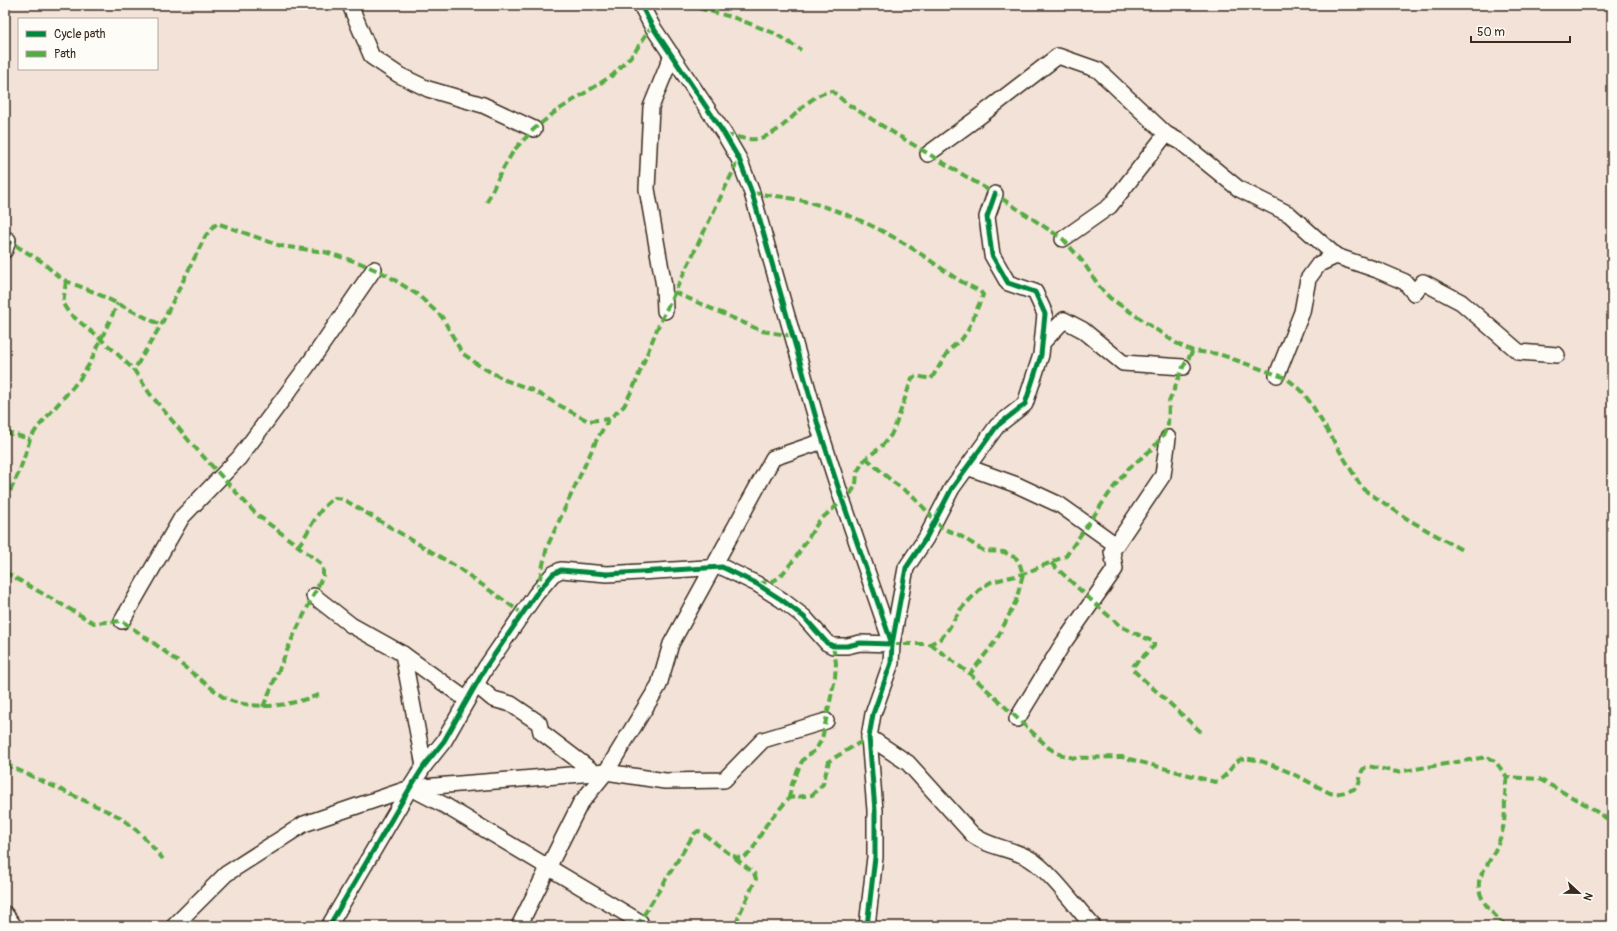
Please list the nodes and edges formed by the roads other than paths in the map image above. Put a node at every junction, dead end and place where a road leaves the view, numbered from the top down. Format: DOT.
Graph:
graph roads {
  1 [pos="350,5"];
  2 [pos="641,5"];
  3 [pos="672,55"];
  4 [pos="534,129"];
  5 [pos="1166,134"];
  6 [pos="928,154"];
  7 [pos="995,194"];
  8 [pos="1063,239"];
  9 [pos="1336,256"];
  10 [pos="374,269"];
  11 [pos="665,311"];
  12 [pos="1042,343"];
  13 [pos="1557,355"];
  14 [pos="1183,367"];
  15 [pos="1277,375"];
  16 [pos="1168,438"];
  17 [pos="824,441"];
  18 [pos="967,467"];
  19 [pos="1116,545"];
  20 [pos="714,567"];
  21 [pos="314,596"];
  22 [pos="122,621"];
  23 [pos="892,644"];
  24 [pos="403,654"];
  25 [pos="475,684"];
  26 [pos="467,700"];
  27 [pos="1017,719"];
  28 [pos="826,721"];
  29 [pos="869,736"];
  30 [pos="424,766"];
  31 [pos="601,773"];
  32 [pos="410,788"];
  33 [pos="548,868"];
  34 [pos="5,914"];
  35 [pos="640,922"];
  36 [pos="14,926"];
  37 [pos="174,926"];
  38 [pos="329,926"];
  39 [pos="519,926"];
  40 [pos="866,926"];
  41 [pos="1093,926"];
  1 -- 4 [label="street"];
  2 -- 3 [label="street"];
  3 -- 11 [label="street"];
  3 -- 17 [label="street"];
  5 -- 6 [label="street"];
  5 -- 8 [label="street"];
  5 -- 9 [label="street"];
  7 -- 12 [label="street"];
  9 -- 13 [label="street"];
  9 -- 15 [label="street"];
  10 -- 22 [label="street"];
  12 -- 14 [label="street"];
  12 -- 18 [label="street"];
  16 -- 19 [label="street"];
  17 -- 20 [label="street"];
  17 -- 23 [label="street"];
  18 -- 19 [label="street"];
  18 -- 23 [label="street"];
  19 -- 27 [label="street"];
  20 -- 23 [label="street"];
  20 -- 25 [label="street"];
  20 -- 31 [label="street"];
  21 -- 24 [label="street"];
  23 -- 29 [label="street"];
  24 -- 26 [label="street"];
  24 -- 30 [label="street"];
  25 -- 26 [label="street"];
  25 -- 31 [label="street"];
  26 -- 30 [label="street"];
  28 -- 31 [label="street"];
  29 -- 40 [label="street"];
  29 -- 41 [label="street"];
  30 -- 32 [label="street"];
  31 -- 32 [label="street"];
  31 -- 33 [label="street"];
  32 -- 33 [label="street"];
  32 -- 37 [label="street"];
  32 -- 38 [label="street"];
  33 -- 35 [label="street"];
  33 -- 39 [label="street"];
  34 -- 36 [label="street"];
}
